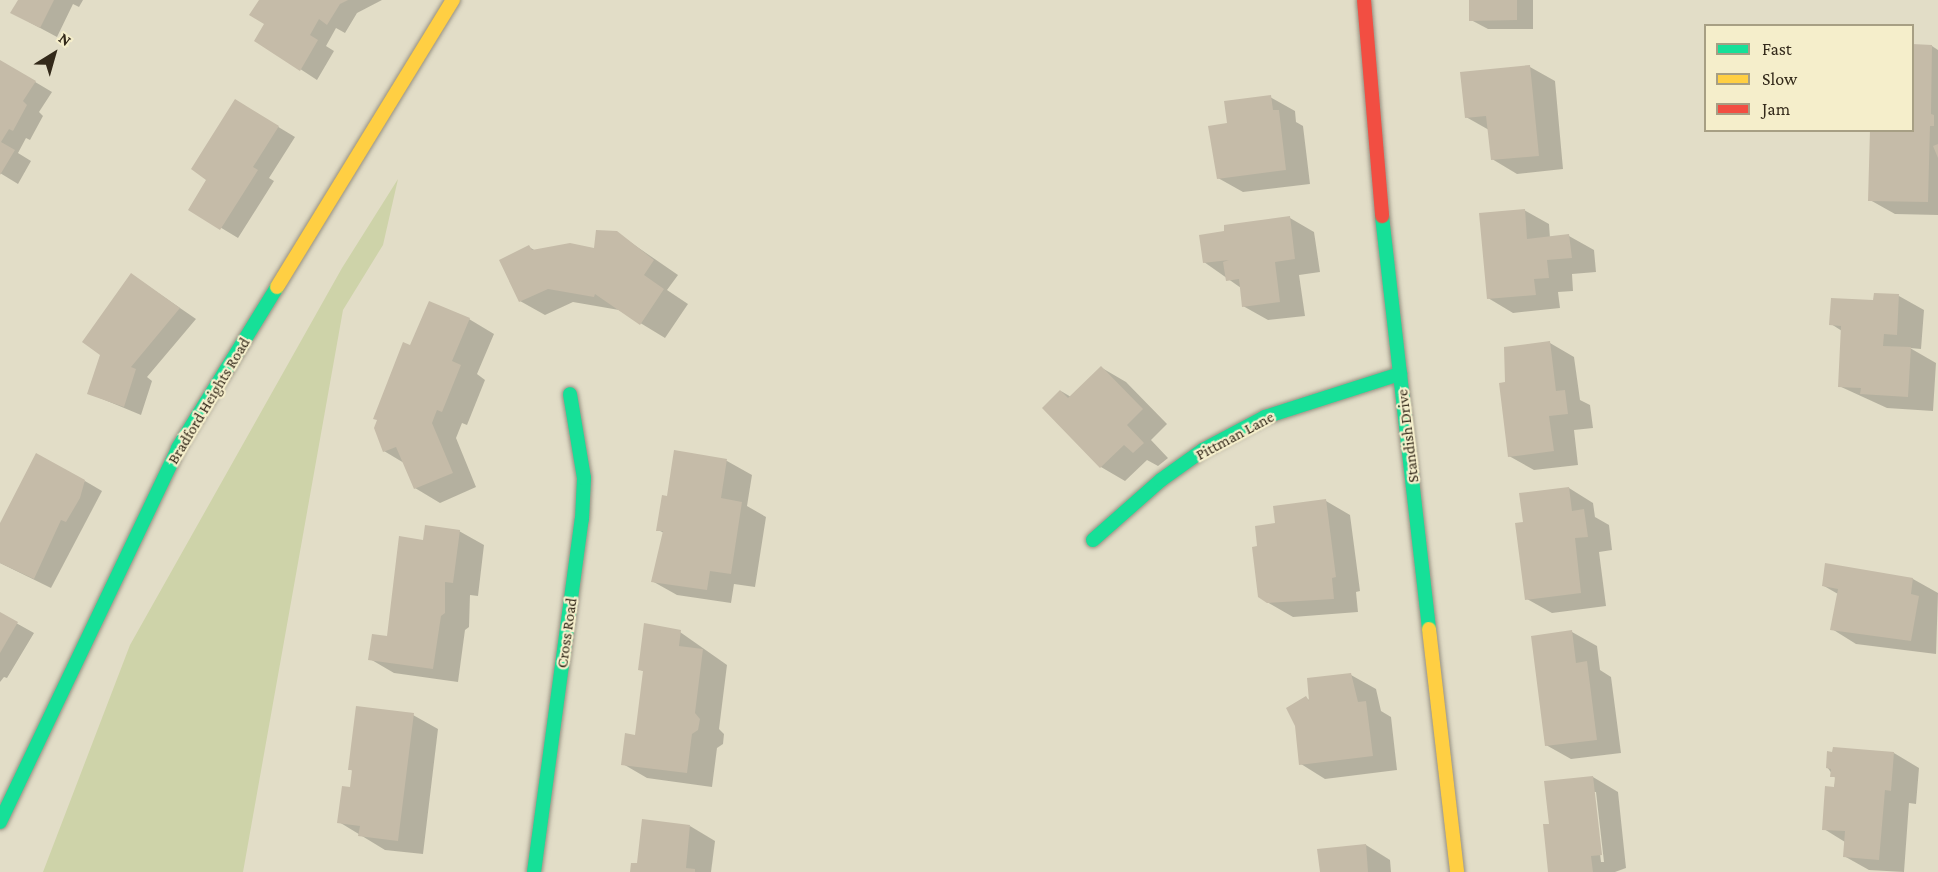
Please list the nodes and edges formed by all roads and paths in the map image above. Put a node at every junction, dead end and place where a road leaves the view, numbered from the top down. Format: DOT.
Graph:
graph roads {
  1 [pos="453,0"];
  2 [pos="1364,0"];
  3 [pos="1400,374"];
  4 [pos="570,394"];
  5 [pos="1093,540"];
  6 [pos="0,822"];
  7 [pos="534,872"];
  8 [pos="1457,872"];
  1 -- 6 [label="street, Bradford Heights Road"];
  2 -- 3 [label="street, Standish Drive"];
  3 -- 5 [label="street, Pittman Lane"];
  3 -- 8 [label="street, Standish Drive"];
  4 -- 7 [label="street, Cross Road"];
}
